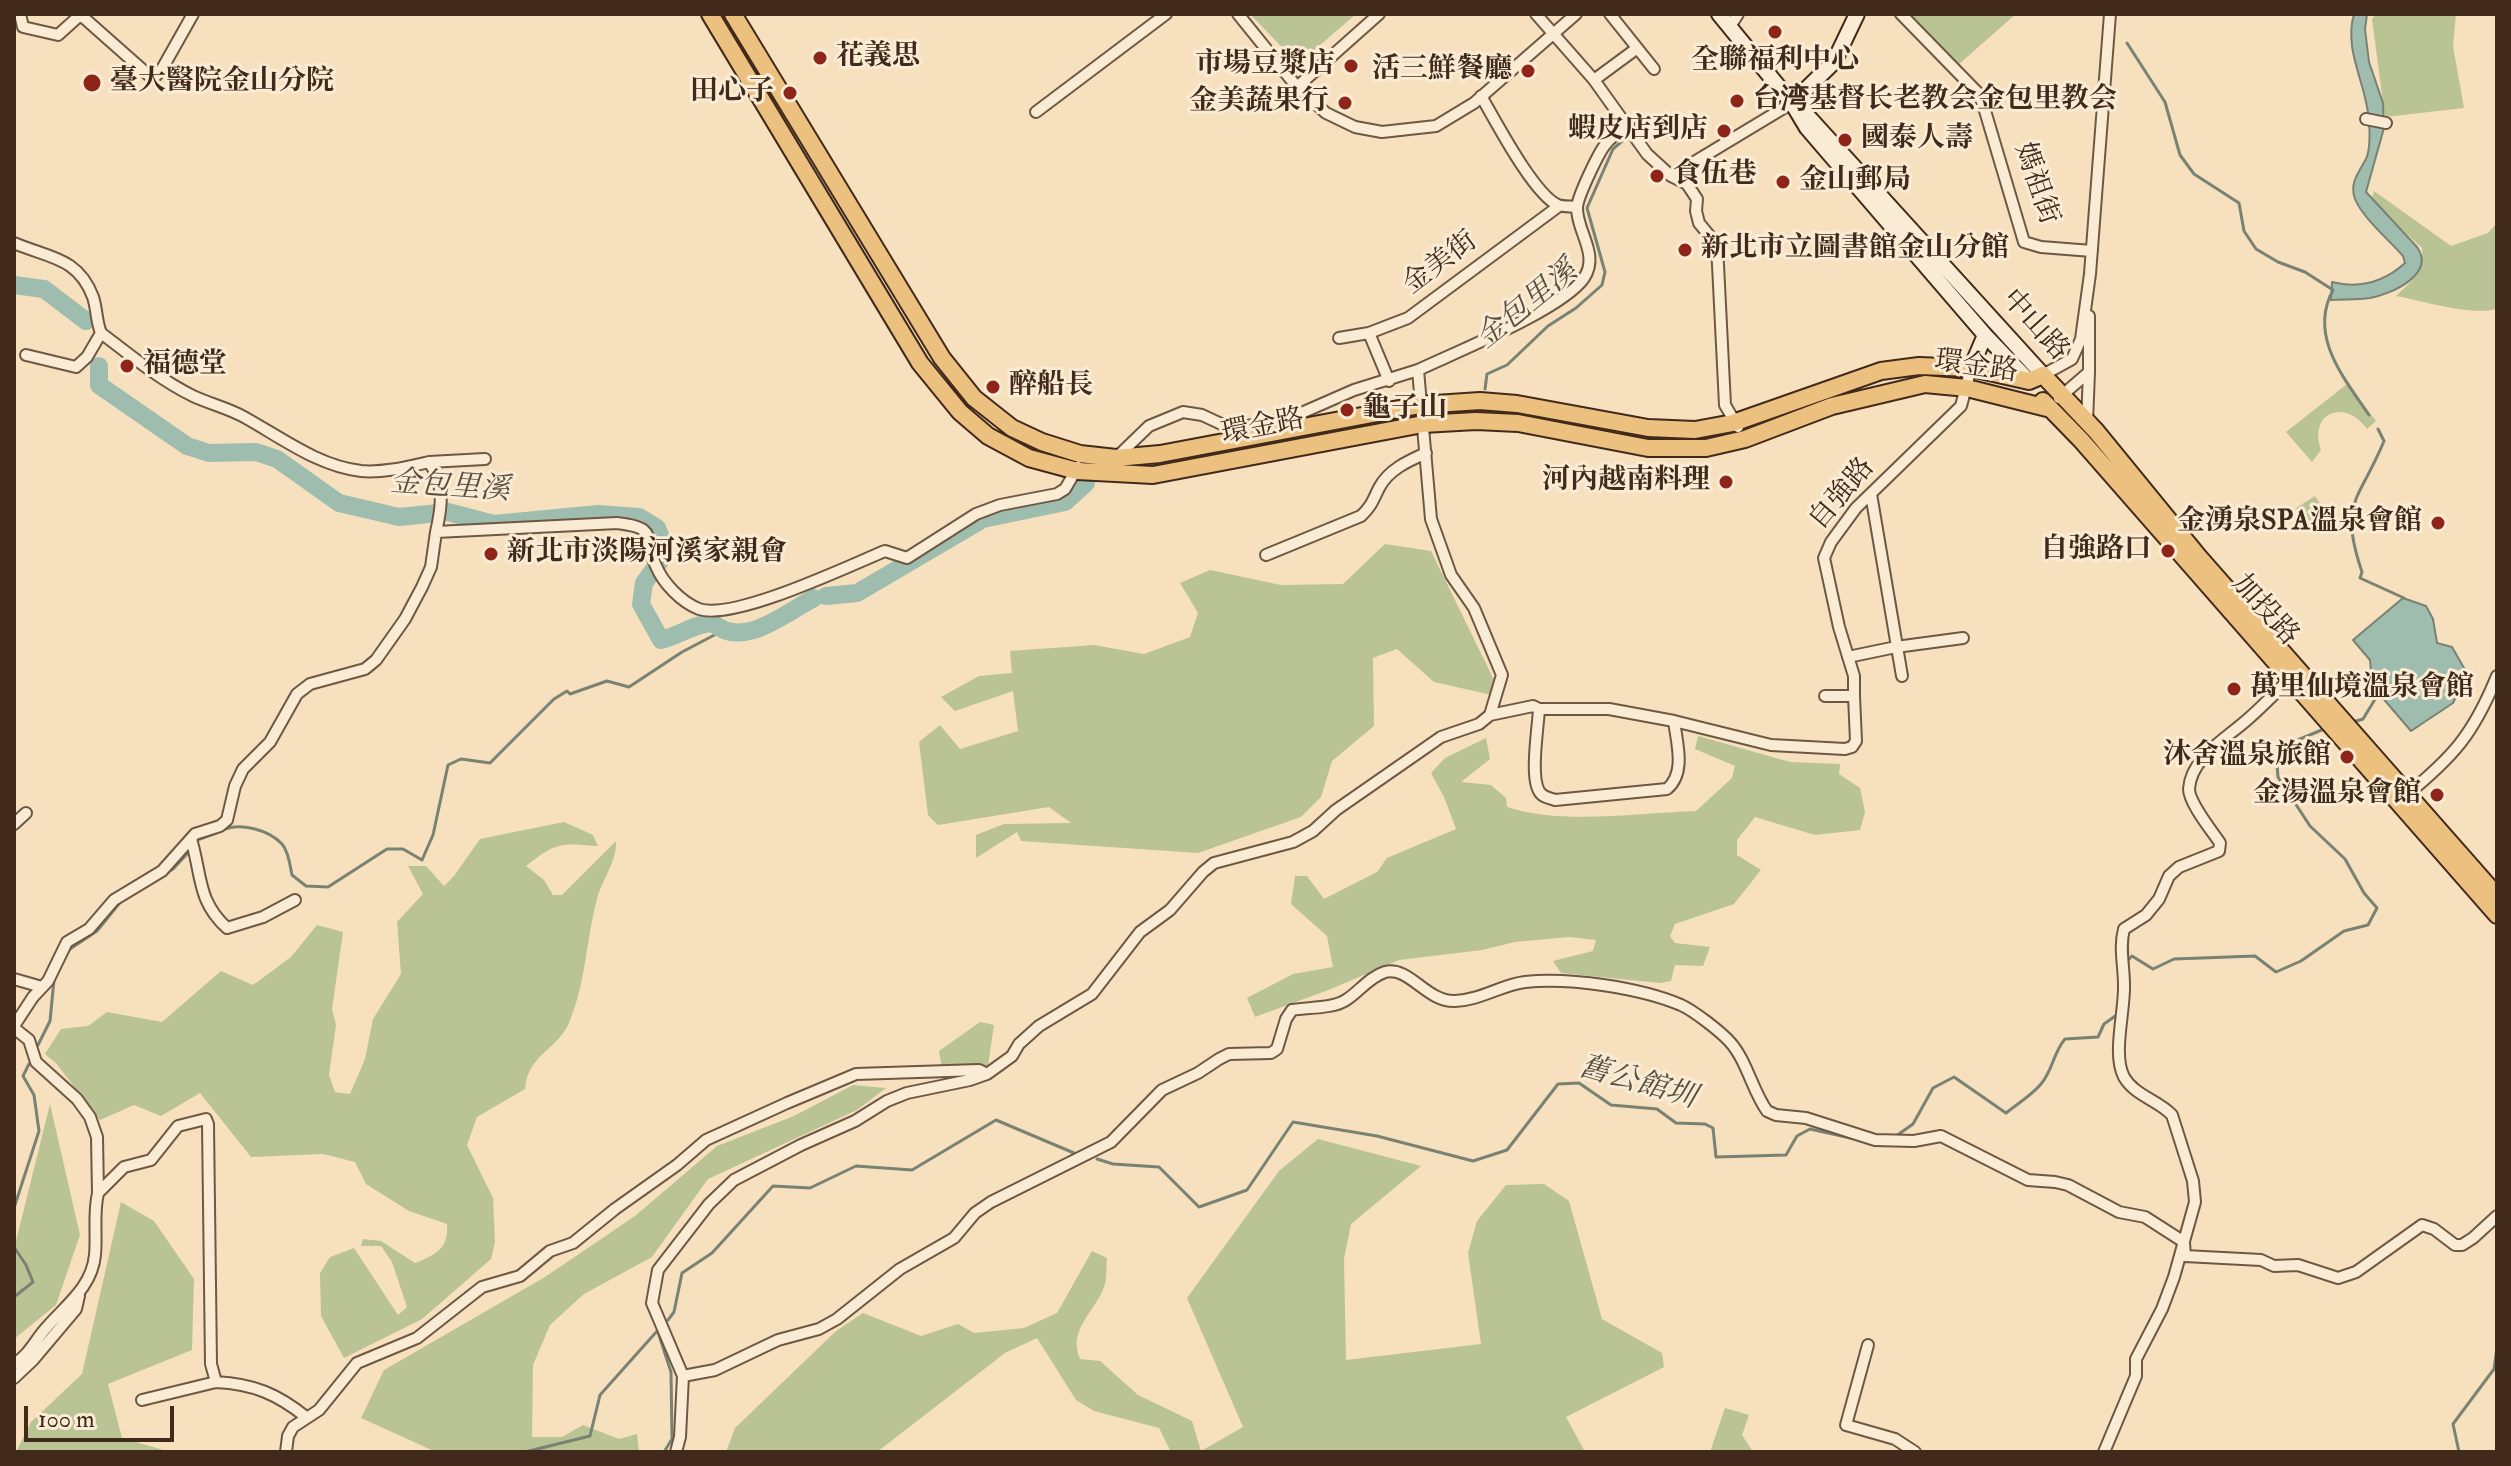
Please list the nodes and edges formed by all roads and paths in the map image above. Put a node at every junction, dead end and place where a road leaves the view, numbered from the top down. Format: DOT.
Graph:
graph roads {
  1 [pos="20,14"];
  2 [pos="193,14"];
  3 [pos="710,14"];
  4 [pos="733,14"];
  5 [pos="1166,14"];
  6 [pos="1238,14"];
  7 [pos="1379,14"];
  8 [pos="1536,14"];
  9 [pos="1576,14"];
  10 [pos="1610,14"];
  11 [pos="1719,14"];
  12 [pos="1738,14"];
  13 [pos="1857,14"];
  14 [pos="1901,14"];
  15 [pos="2110,14"];
  16 [pos="1729,28"];
  17 [pos="1553,32"];
  18 [pos="1636,49"];
  19 [pos="1654,69"];
  20 [pos="1594,80"];
  21 [pos="1297,87"];
  22 [pos="1481,96"];
  23 [pos="1792,103"];
  24 [pos="1036,112"];
  25 [pos="2366,119"];
  26 [pos="2386,123"];
  27 [pos="1629,126"];
  28 [pos="1671,176"];
  29 [pos="1559,206"];
  30 [pos="1577,207"];
  31 [pos="14,243"];
  32 [pos="2092,251"];
  33 [pos="2090,274"];
  34 [pos="101,333"];
  35 [pos="1369,333"];
  36 [pos="1985,335"];
  37 [pos="1339,338"];
  38 [pos="26,355"];
  39 [pos="1971,368"];
  40 [pos="1418,370"];
  41 [pos="2089,372"];
  42 [pos="2036,378"];
  43 [pos="1389,381"];
  44 [pos="1967,388"];
  45 [pos="2062,395"];
  46 [pos="1420,405"];
  47 [pos="2047,408"];
  48 [pos="1736,422"];
  49 [pos="2087,422"];
  50 [pos="1423,424"];
  51 [pos="1745,439"];
  52 [pos="1426,453"];
  53 [pos="1116,458"];
  54 [pos="485,459"];
  55 [pos="429,462"];
  56 [pos="1079,463"];
  57 [pos="1871,494"];
  58 [pos="436,532"];
  59 [pos="1266,555"];
  60 [pos="2192,559"];
  61 [pos="1963,638"];
  62 [pos="1896,647"];
  63 [pos="1848,657"];
  64 [pos="2294,675"];
  65 [pos="1902,676"];
  66 [pos="2497,676"];
  67 [pos="1825,696"];
  68 [pos="1854,696"];
  69 [pos="1539,709"];
  70 [pos="1490,715"];
  71 [pos="1674,721"];
  72 [pos="2403,798"];
  73 [pos="26,813"];
  74 [pos="14,824"];
  75 [pos="191,839"];
  76 [pos="2497,896"];
  77 [pos="295,900"];
  78 [pos="2497,915"];
  79 [pos="14,979"];
  80 [pos="42,987"];
  81 [pos="14,1027"];
  82 [pos="987,1074"];
  83 [pos="98,1193"];
  84 [pos="2497,1216"];
  85 [pos="2184,1242"];
  86 [pos="79,1294"];
  87 [pos="1868,1345"];
  88 [pos="14,1364"];
  89 [pos="683,1376"];
  90 [pos="14,1378"];
  91 [pos="216,1382"];
  92 [pos="142,1400"];
  93 [pos="306,1417"];
  94 [pos="286,1452"];
  95 [pos="676,1452"];
  96 [pos="1915,1452"];
  97 [pos="2104,1452"];
  1 -- 2 [label="street"];
  3 -- 56 [label="main road, 環金路"];
  4 -- 56 [label="main road, 環金路"];
  5 -- 24 [label="street"];
  6 -- 21 [label="street"];
  7 -- 21 [label="street"];
  8 -- 17 [label="street"];
  9 -- 17 [label="street"];
  10 -- 18 [label="street"];
  11 -- 16 [label="street, 中山路"];
  12 -- 16 [label="street"];
  13 -- 23 [label="street"];
  14 -- 32 [label="street, 媽祖街"];
  15 -- 32 [label="street"];
  16 -- 23 [label="street, 中山路"];
  17 -- 20 [label="street"];
  17 -- 22 [label="street"];
  18 -- 19 [label="street"];
  18 -- 20 [label="street"];
  20 -- 27 [label="street"];
  21 -- 22 [label="street"];
  22 -- 29 [label="street"];
  23 -- 28 [label="street"];
  23 -- 36 [label="street, 中山路"];
  23 -- 42 [label="street, 中山路"];
  25 -- 26 [label="street"];
  27 -- 28 [label="street"];
  27 -- 30 [label="street"];
  28 -- 48 [label="street"];
  29 -- 30 [label="street"];
  29 -- 35 [label="street, 金美街"];
  30 -- 40 [label="street"];
  31 -- 34 [label="street"];
  32 -- 33 [label="street"];
  33 -- 41 [label="street"];
  33 -- 42 [label="street"];
  34 -- 38 [label="street"];
  34 -- 55 [label="street"];
  35 -- 37 [label="street, 金美街"];
  35 -- 43 [label="street"];
  36 -- 39 [label="street"];
  36 -- 42 [label="street, 中山路"];
  39 -- 42 [label="main road, 環金路"];
  39 -- 44 [label="street, 自強路"];
  39 -- 48 [label="main road, 環金路"];
  40 -- 43 [label="street"];
  40 -- 46 [label="street"];
  41 -- 45 [label="street"];
  41 -- 49 [label="street"];
  42 -- 45 [label="main road, 中山路"];
  42 -- 47 [label="main road, 中山路"];
  43 -- 53 [label="street"];
  44 -- 47 [label="main road, 環金路"];
  44 -- 51 [label="main road, 環金路"];
  44 -- 57 [label="street, 自強路"];
  45 -- 47 [label="street"];
  45 -- 49 [label="main road, 中山路"];
  46 -- 48 [label="main road, 環金路"];
  46 -- 50 [label="street"];
  46 -- 53 [label="main road, 環金路"];
  47 -- 60 [label="main road, 中山路"];
  48 -- 51 [label="street"];
  49 -- 60 [label="main road, 中山路"];
  50 -- 51 [label="main road, 環金路"];
  50 -- 52 [label="street"];
  50 -- 56 [label="main road, 環金路"];
  52 -- 59 [label="street"];
  52 -- 70 [label="street"];
  53 -- 56 [label="main road, 環金路"];
  54 -- 55 [label="street"];
  55 -- 58 [label="street"];
  56 -- 58 [label="street"];
  57 -- 62 [label="street"];
  57 -- 63 [label="street, 自強路"];
  58 -- 75 [label="street"];
  60 -- 64 [label="main road, 加投路"];
  61 -- 62 [label="street"];
  62 -- 63 [label="street"];
  62 -- 65 [label="street"];
  63 -- 68 [label="street, 自強路"];
  64 -- 72 [label="main road, 加投路"];
  64 -- 85 [label="street"];
  66 -- 72 [label="street"];
  67 -- 68 [label="street"];
  68 -- 71 [label="street, 自強路"];
  69 -- 70 [label="street"];
  69 -- 71 [label="street"];
  69 -- 71 [label="street"];
  70 -- 82 [label="street"];
  72 -- 76 [label="main road, 加投路"];
  72 -- 78 [label="main road, 加投路"];
  73 -- 74 [label="street"];
  75 -- 77 [label="street"];
  75 -- 80 [label="street"];
  79 -- 80 [label="street"];
  80 -- 81 [label="street"];
  81 -- 83 [label="street"];
  82 -- 89 [label="street"];
  82 -- 93 [label="street"];
  83 -- 86 [label="street"];
  83 -- 91 [label="street"];
  84 -- 85 [label="street"];
  85 -- 89 [label="street"];
  85 -- 97 [label="street"];
  86 -- 88 [label="street"];
  86 -- 90 [label="street"];
  87 -- 96 [label="street"];
  89 -- 95 [label="street"];
  91 -- 92 [label="street"];
  91 -- 93 [label="street"];
  93 -- 94 [label="street"];
}
